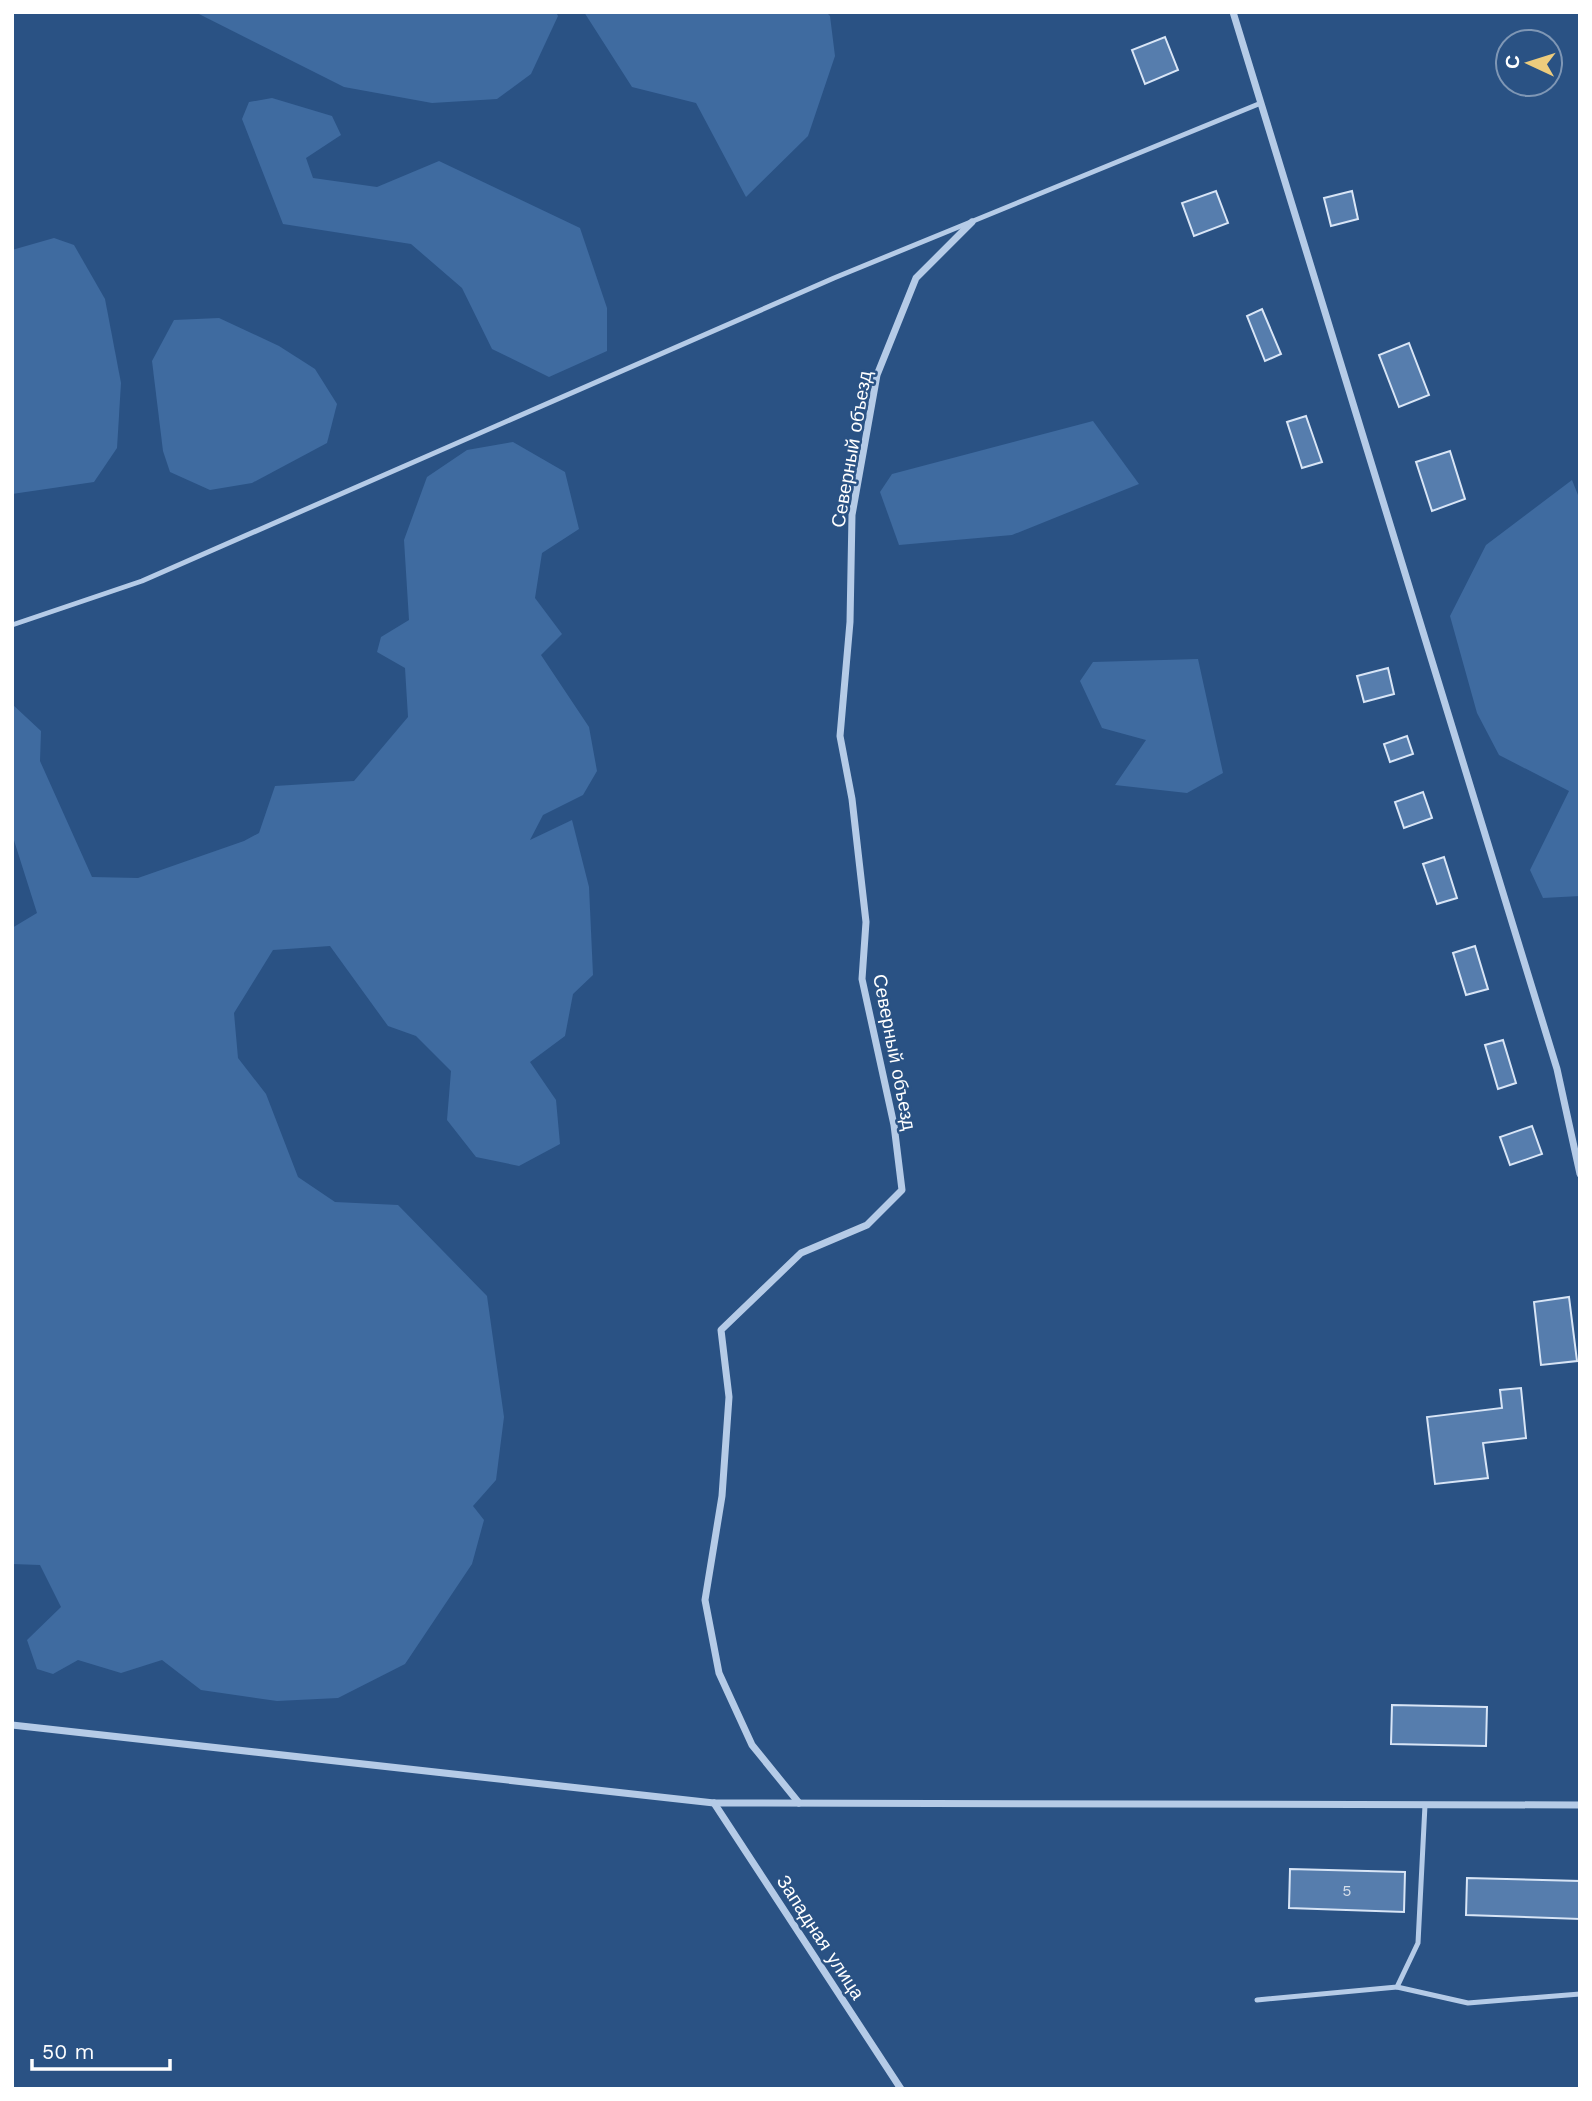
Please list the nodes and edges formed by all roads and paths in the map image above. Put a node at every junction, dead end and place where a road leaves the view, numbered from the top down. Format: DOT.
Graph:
graph roads {
  1 [pos="1233,12"];
  2 [pos="1261,103"];
  3 [pos="972,222"];
  4 [pos="12,625"];
  5 [pos="1580,1174"];
  6 [pos="12,1725"];
  7 [pos="714,1803"];
  8 [pos="799,1803"];
  9 [pos="1425,1805"];
  10 [pos="1580,1805"];
  11 [pos="1397,1987"];
  12 [pos="1580,1994"];
  13 [pos="1257,2000"];
  14 [pos="901,2089"];
  1 -- 2 [label="street"];
  2 -- 3 [label="lane"];
  2 -- 5 [label="street"];
  3 -- 4 [label="lane"];
  3 -- 8 [label="street, Северный объезд"];
  6 -- 7 [label="street"];
  7 -- 8 [label="street"];
  7 -- 14 [label="street, Западная улица"];
  8 -- 9 [label="street"];
  9 -- 10 [label="street"];
  9 -- 11 [label="lane"];
  11 -- 12 [label="lane"];
  11 -- 13 [label="lane"];
}
